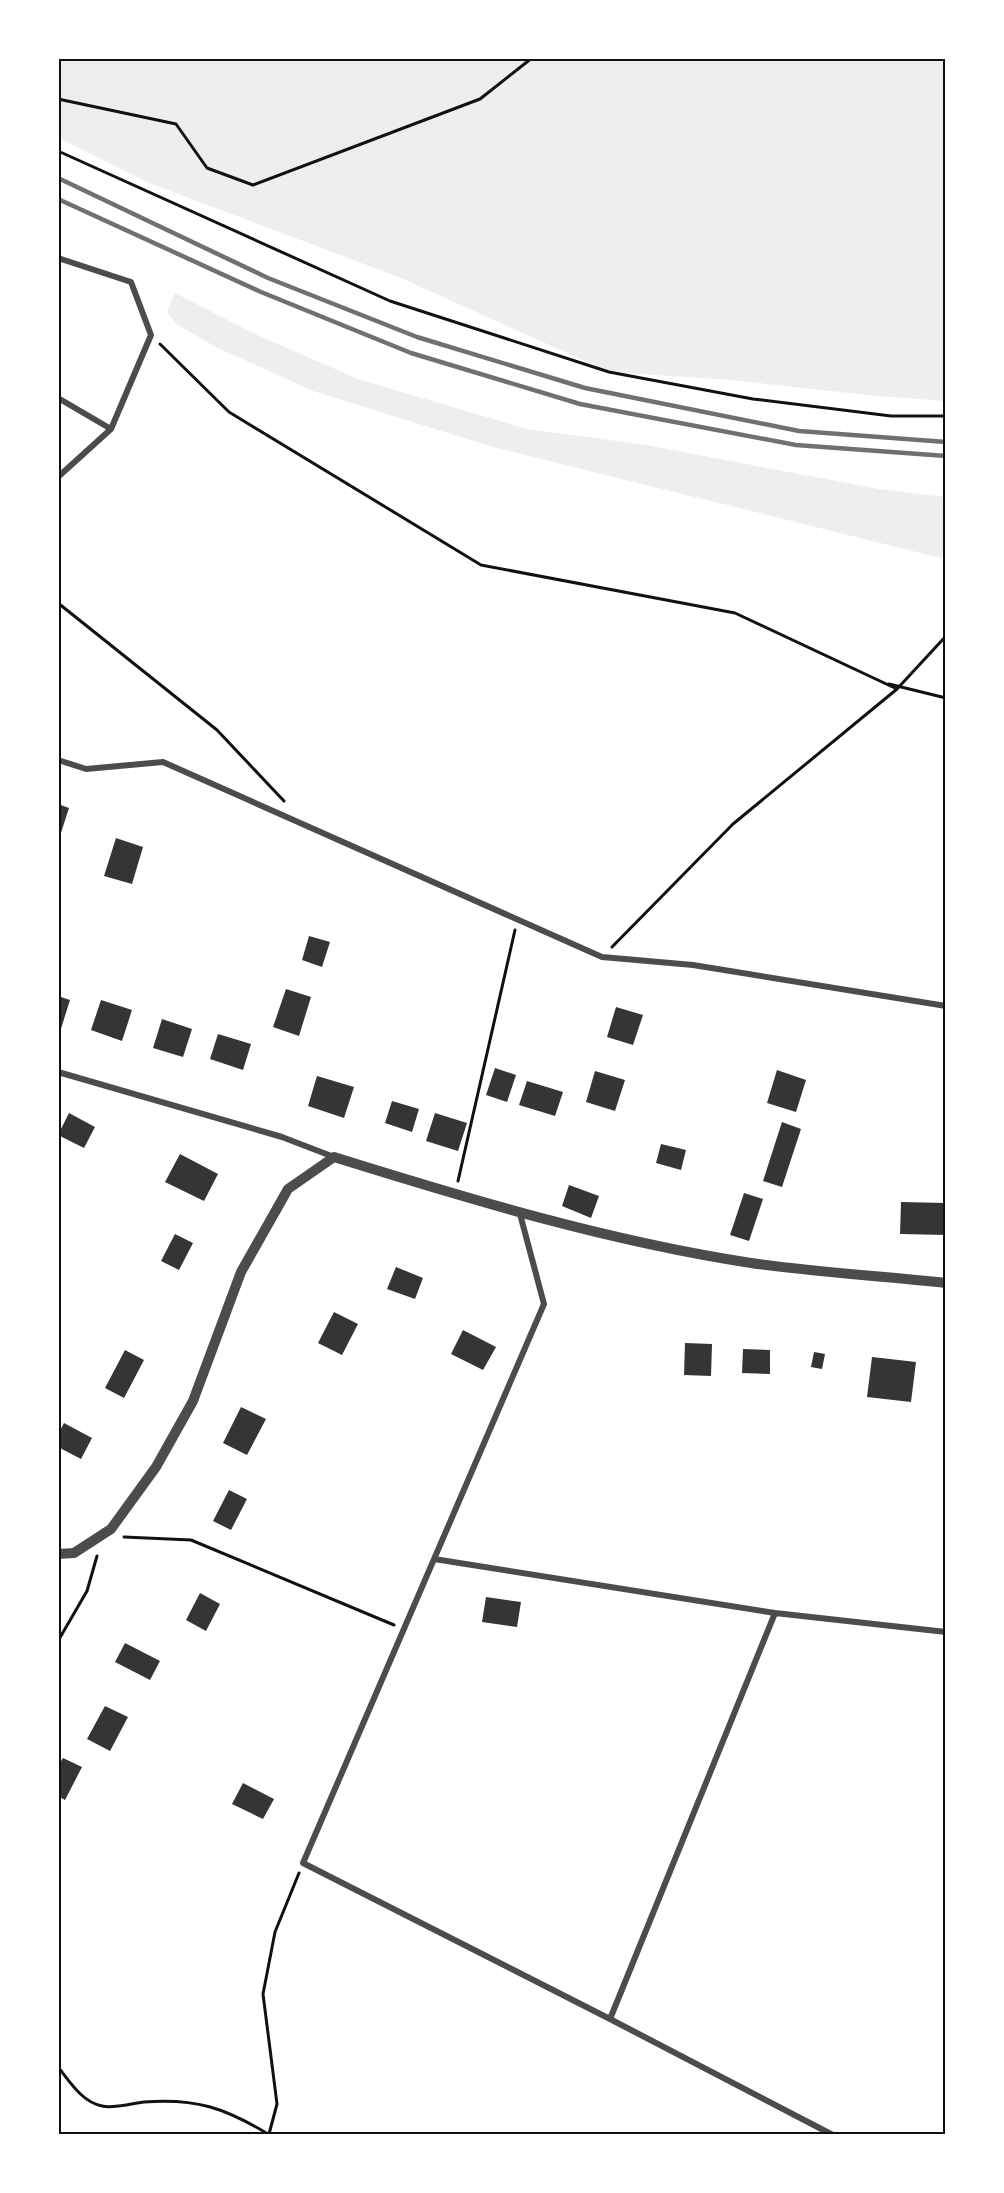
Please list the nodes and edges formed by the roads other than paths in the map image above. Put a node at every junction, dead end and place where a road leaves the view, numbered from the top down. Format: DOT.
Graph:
graph roads {
  1 [pos="58,258"];
  2 [pos="58,398"];
  3 [pos="111,429"];
  4 [pos="58,477"];
  5 [pos="58,760"];
  6 [pos="945,1006"];
  7 [pos="58,1072"];
  8 [pos="334,1157"];
  9 [pos="520,1214"];
  10 [pos="945,1283"];
  11 [pos="58,1554"];
  12 [pos="434,1559"];
  13 [pos="775,1613"];
  14 [pos="945,1632"];
  15 [pos="610,2019"];
  16 [pos="831,2134"];
  1 -- 3 [label="street"];
  2 -- 3 [label="street"];
  3 -- 4 [label="street"];
  5 -- 6 [label="street"];
  7 -- 8 [label="street"];
  8 -- 9 [label="street"];
  8 -- 11 [label="street"];
  9 -- 10 [label="street"];
  9 -- 12 [label="street"];
  12 -- 13 [label="street"];
  12 -- 15 [label="street"];
  13 -- 14 [label="street"];
  13 -- 15 [label="street"];
  15 -- 16 [label="street"];
}
